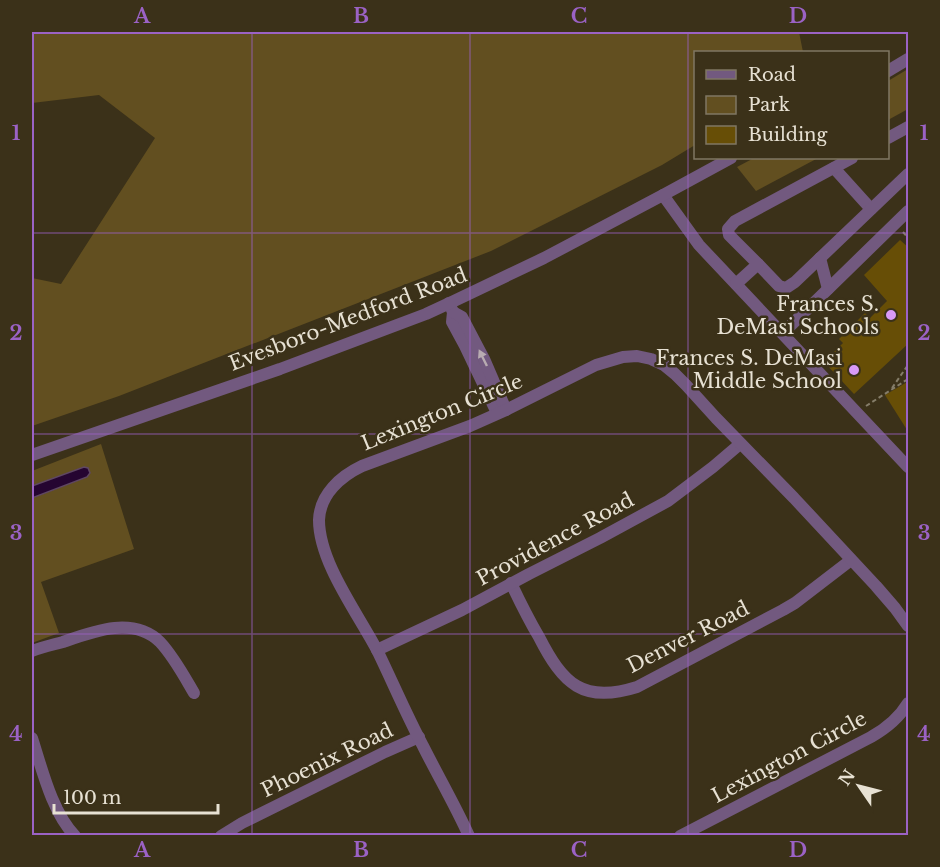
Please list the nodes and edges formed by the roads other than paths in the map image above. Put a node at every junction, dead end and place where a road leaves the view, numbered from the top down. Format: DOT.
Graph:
graph roads {
  1 [pos="909,59"];
  2 [pos="889,70"];
  3 [pos="909,127"];
  4 [pos="889,137"];
  5 [pos="729,159"];
  6 [pos="850,159"];
  7 [pos="834,168"];
  8 [pos="909,174"];
  9 [pos="663,195"];
  10 [pos="871,209"];
  11 [pos="909,211"];
  12 [pos="820,258"];
  13 [pos="758,264"];
  14 [pos="736,284"];
  15 [pos="828,289"];
  16 [pos="451,308"];
  17 [pos="783,333"];
  18 [pos="502,411"];
  19 [pos="740,444"];
  20 [pos="32,455"];
  21 [pos="909,467"];
  22 [pos="851,560"];
  23 [pos="512,584"];
  24 [pos="909,626"];
  25 [pos="377,650"];
  26 [pos="32,651"];
  27 [pos="194,693"];
  28 [pos="909,703"];
  29 [pos="418,737"];
  30 [pos="32,738"];
  31 [pos="695,832"];
  32 [pos="75,836"];
  33 [pos="221,836"];
  34 [pos="469,836"];
  35 [pos="680,836"];
  1 -- 2 [label="street"];
  3 -- 4 [label="street"];
  5 -- 9 [label="street, Evesboro-Medford Road"];
  6 -- 7 [label="street"];
  7 -- 10 [label="street"];
  7 -- 13 [label="street"];
  8 -- 10 [label="street"];
  9 -- 14 [label="street"];
  9 -- 16 [label="street, Evesboro-Medford Road"];
  10 -- 12 [label="street"];
  11 -- 15 [label="street"];
  12 -- 13 [label="street"];
  12 -- 15 [label="street"];
  13 -- 14 [label="street"];
  14 -- 17 [label="street"];
  15 -- 17 [label="street"];
  16 -- 18 [label="street"];
  16 -- 20 [label="street, Evesboro-Medford Road"];
  17 -- 21 [label="street"];
  18 -- 19 [label="street, Lexington Circle"];
  18 -- 25 [label="street, Lexington Circle"];
  19 -- 22 [label="street, Lexington Circle"];
  19 -- 23 [label="street, Providence Road"];
  22 -- 23 [label="street, Denver Road"];
  22 -- 24 [label="street, Lexington Circle"];
  23 -- 25 [label="street, Providence Road"];
  25 -- 29 [label="street, Lexington Circle"];
  26 -- 27 [label="street"];
  28 -- 31 [label="street, Lexington Circle"];
  29 -- 33 [label="street, Phoenix Road"];
  29 -- 34 [label="street, Lexington Circle"];
  30 -- 32 [label="street"];
  31 -- 35 [label="street, Lexington Circle"];
}
